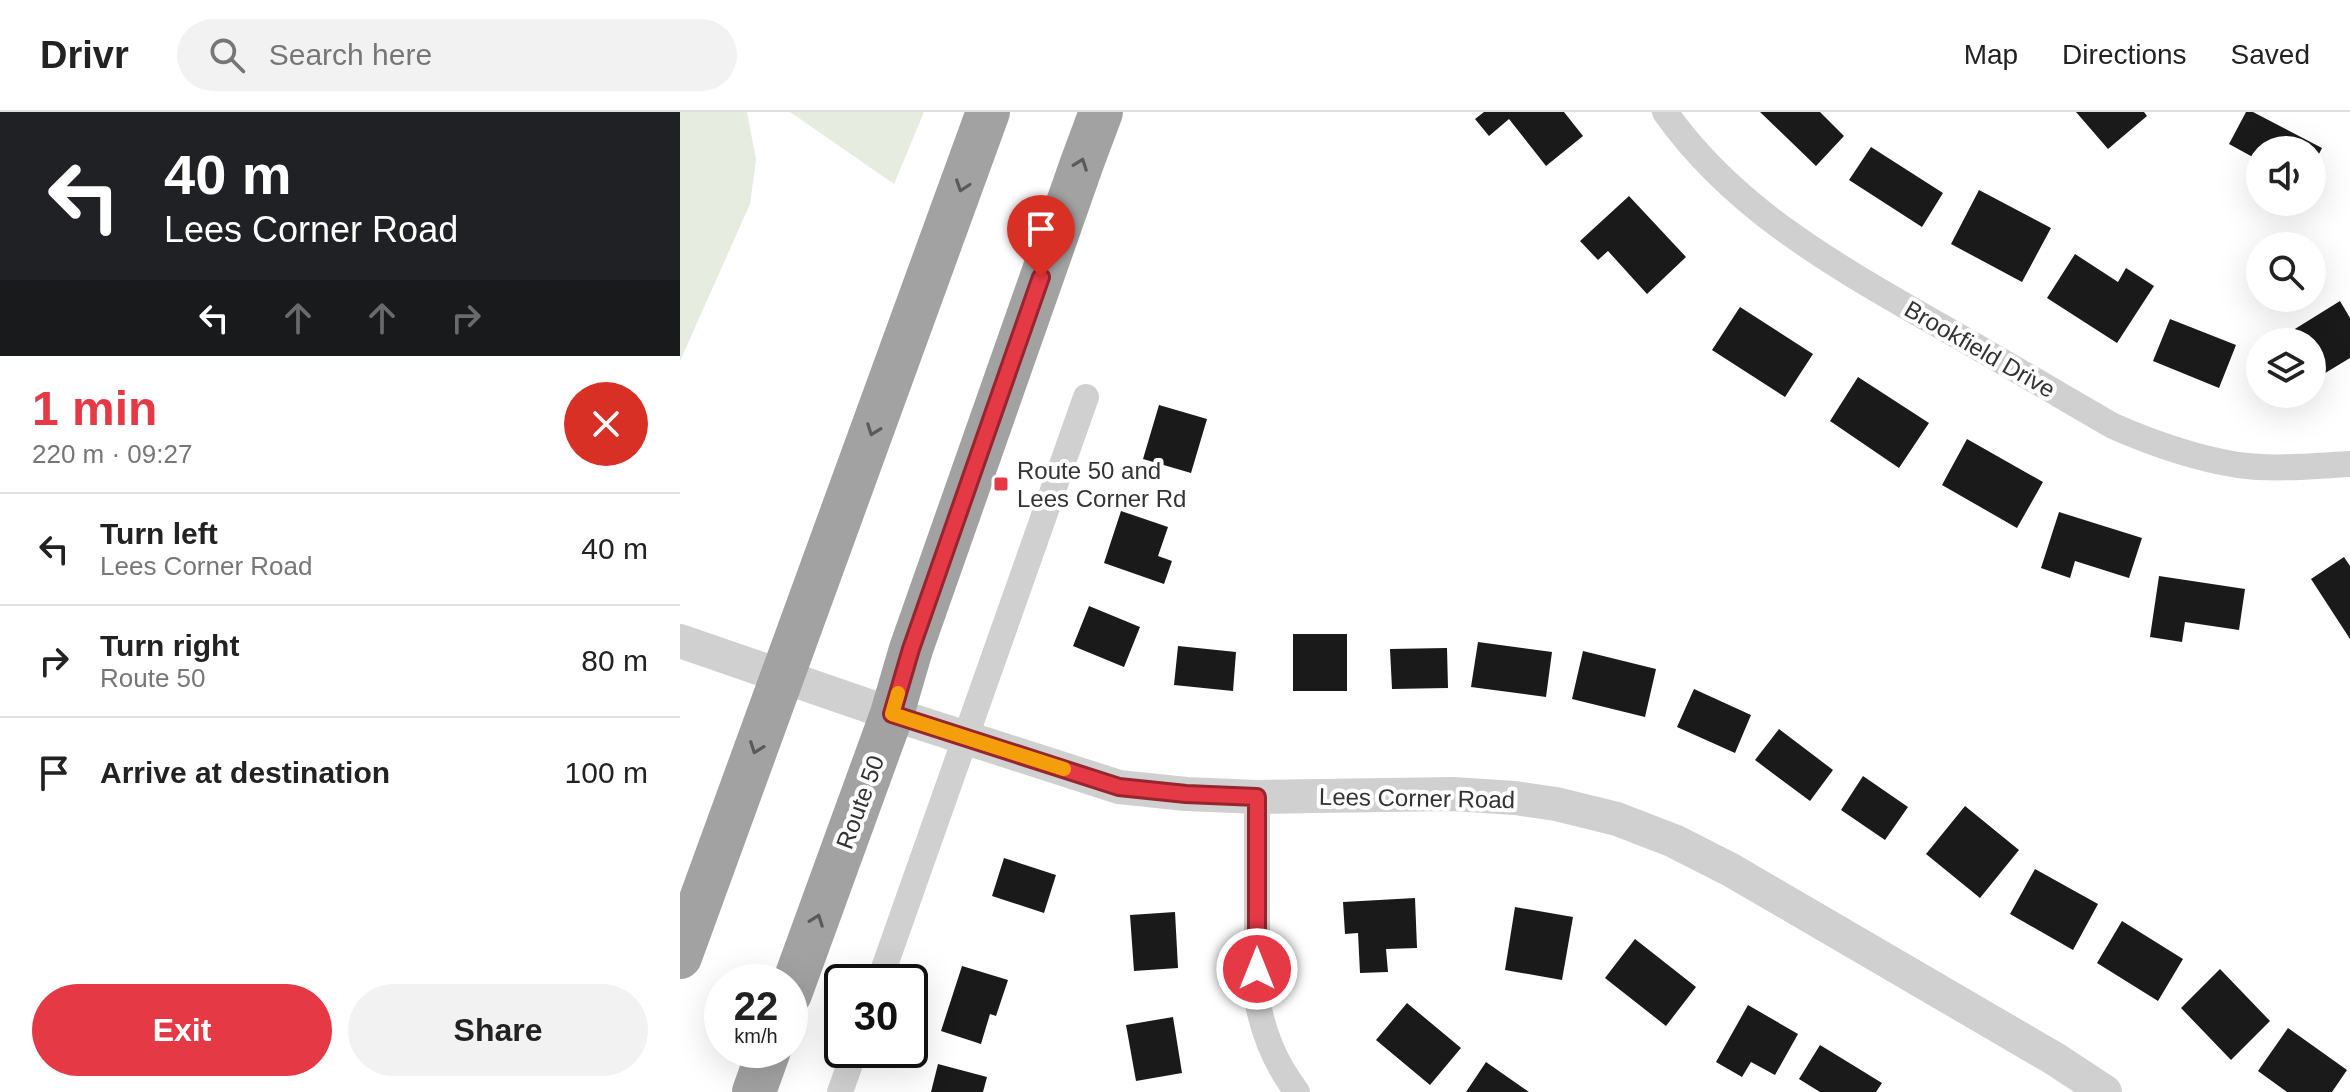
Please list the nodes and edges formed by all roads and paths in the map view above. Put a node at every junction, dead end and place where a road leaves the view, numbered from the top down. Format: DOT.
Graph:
graph roads {
  1 [pos="988,112"];
  2 [pos="1101,112"];
  3 [pos="1665,112"];
  4 [pos="1086,397"];
  5 [pos="2350,464"];
  6 [pos="680,641"];
  7 [pos="783,675"];
  8 [pos="892,714"];
  9 [pos="966,737"];
  10 [pos="1257,797"];
  11 [pos="680,957"];
  12 [pos="801,964"];
  13 [pos="885,964"];
  14 [pos="763,1068"];
  15 [pos="849,1068"];
  16 [pos="754,1092"];
  17 [pos="840,1092"];
  18 [pos="1297,1092"];
  19 [pos="2105,1092"];
  1 -- 7 [label="highway, one-way"];
  8 -- 2 [label="highway, Route 50, one-way"];
  3 -- 5 [label="street, Brookfield Drive"];
  4 -- 9 [label="street"];
  6 -- 7 [label="street, Lees Corner Road"];
  7 -- 8 [label="street, Lees Corner Road"];
  7 -- 11 [label="highway, one-way"];
  8 -- 9 [label="street, Lees Corner Road"];
  12 -- 8 [label="highway, Route 50, one-way"];
  9 -- 10 [label="street, Lees Corner Road"];
  9 -- 13 [label="street"];
  10 -- 18 [label="street"];
  10 -- 19 [label="street, Lees Corner Road"];
  14 -- 16 [label="highway"];
  15 -- 17 [label="street"];
}
